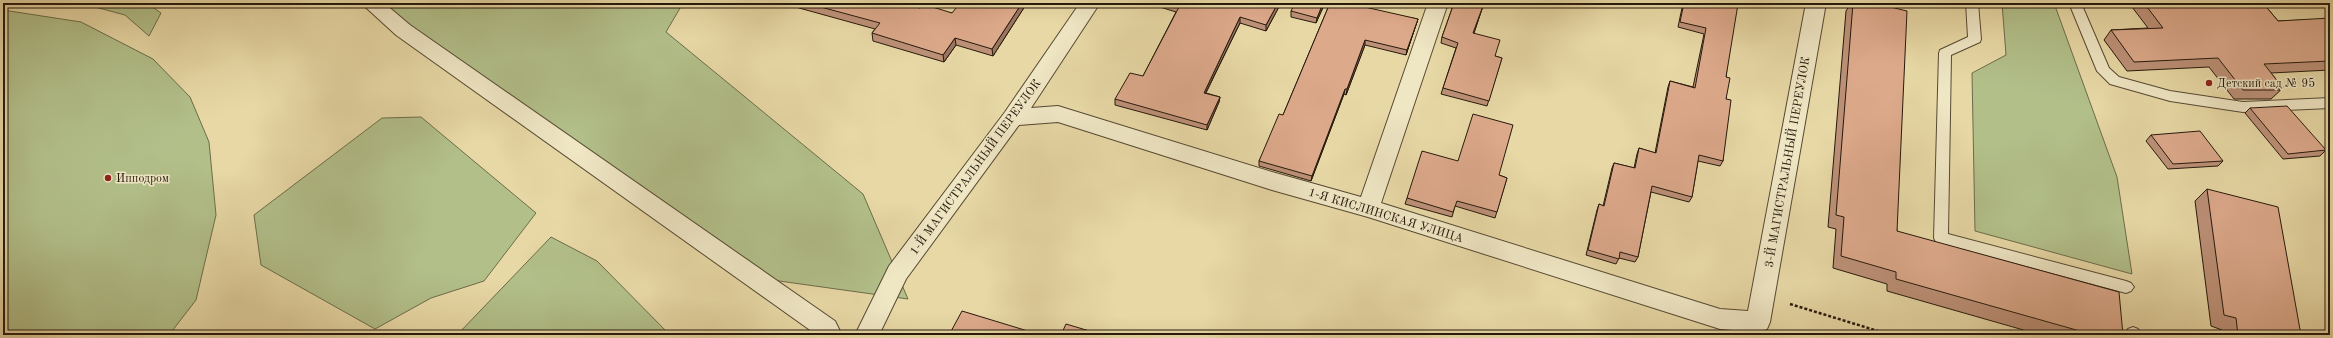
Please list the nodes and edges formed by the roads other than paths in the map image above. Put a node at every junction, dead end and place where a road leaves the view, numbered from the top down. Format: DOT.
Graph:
graph roads {
  1 [pos="371,3"];
  2 [pos="1090,3"];
  3 [pos="1438,3"];
  4 [pos="1816,3"];
  5 [pos="1972,3"];
  6 [pos="2075,3"];
  7 [pos="2330,103"];
  8 [pos="1013,118"];
  9 [pos="1368,208"];
  10 [pos="2126,287"];
  11 [pos="1758,322"];
  12 [pos="830,335"];
  13 [pos="867,335"];
  1 -- 12 [label="street"];
  2 -- 8 [label="street, 1-Й МАГИСТРАЛЬНЫЙ ПЕРЕУЛОК"];
  3 -- 9 [label="street"];
  4 -- 11 [label="street, 3-Й МАГИСТРАЛЬНЫЙ ПЕРЕУЛОК"];
  5 -- 10 [label="lane"];
  6 -- 7 [label="lane"];
  8 -- 9 [label="street, 1-Я КИСЛИНСКАЯ УЛИЦА"];
  8 -- 13 [label="street, 1-Й МАГИСТРАЛЬНЫЙ ПЕРЕУЛОК"];
  9 -- 11 [label="street, 1-Я КИСЛИНСКАЯ УЛИЦА"];
}
